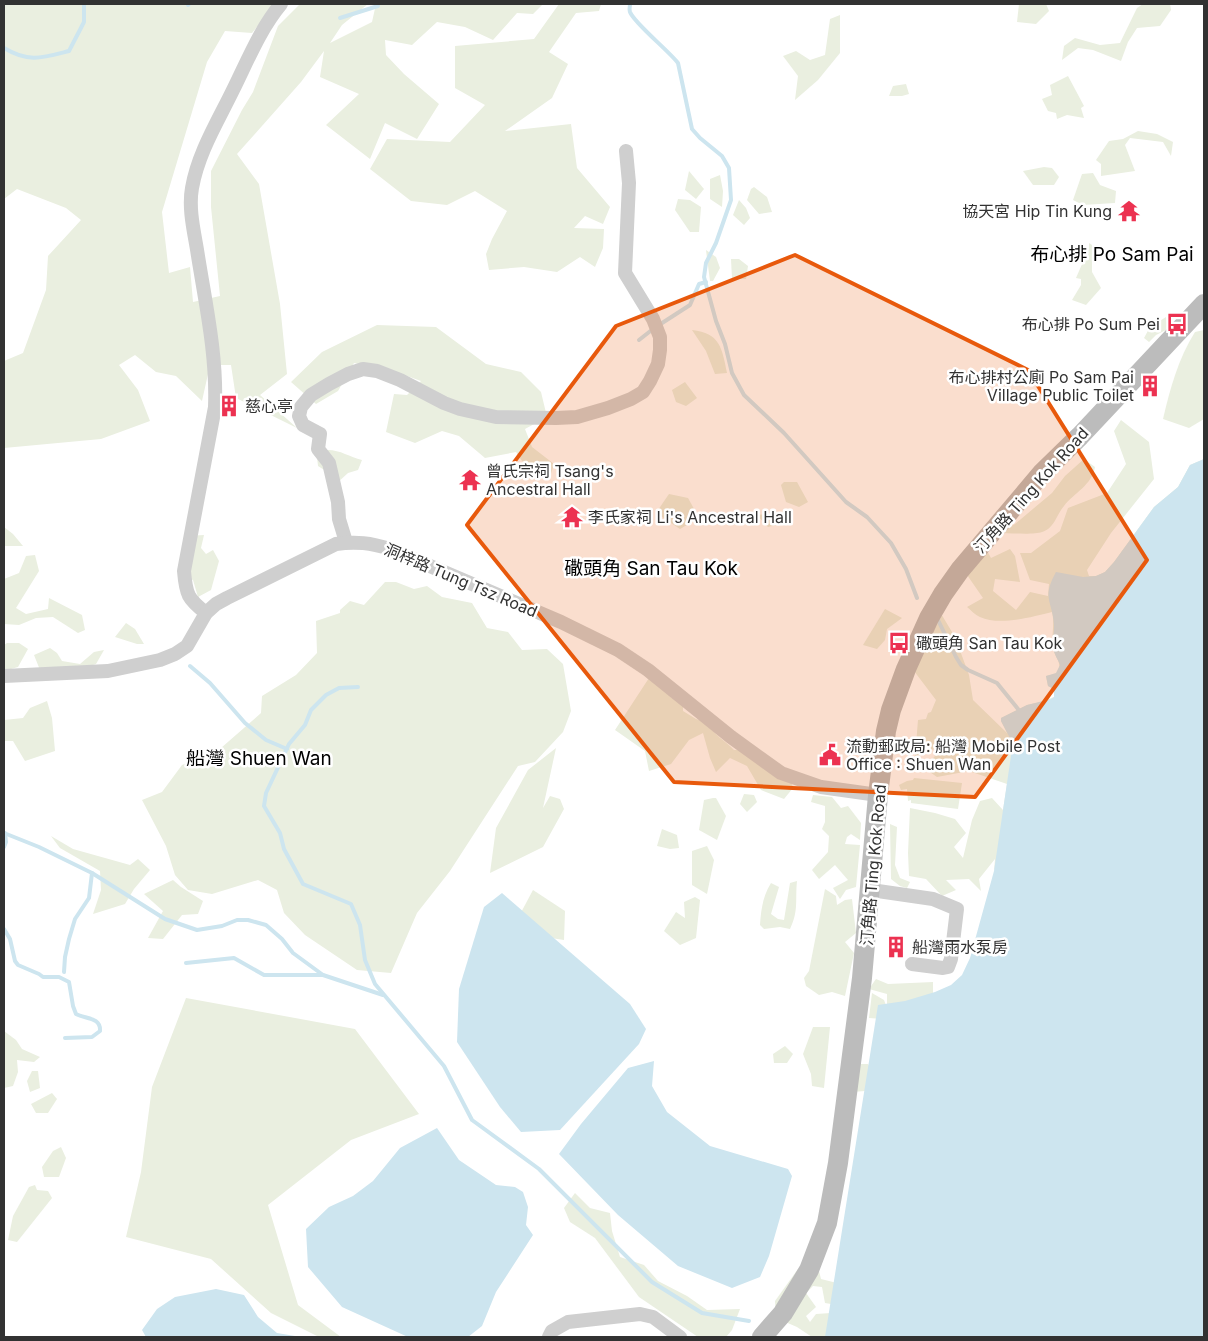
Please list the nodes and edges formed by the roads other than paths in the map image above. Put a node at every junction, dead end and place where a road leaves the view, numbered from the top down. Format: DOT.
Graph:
graph roads {
  1 [pos="280,4"];
  2 [pos="626,151"];
  3 [pos="1204,304"];
  4 [pos="346,542"];
  5 [pos="206,613"];
  6 [pos="4,676"];
  7 [pos="878,794"];
  8 [pos="870,890"];
  9 [pos="912,964"];
  10 [pos="549,1337"];
  11 [pos="680,1337"];
  12 [pos="762,1337"];
  1 -- 5 [label="street"];
  2 -- 4 [label="street"];
  3 -- 7 [label="main road, 汀角路 Ting Kok Road"];
  4 -- 5 [label="street, 洞梓路 Tung Tsz Road"];
  4 -- 7 [label="street, 洞梓路 Tung Tsz Road"];
  5 -- 6 [label="street, 洞梓路 Tung Tsz Road"];
  7 -- 8 [label="main road, 汀角路 Ting Kok Road"];
  8 -- 9 [label="street"];
  8 -- 12 [label="main road, 汀角路 Ting Kok Road"];
  10 -- 11 [label="street"];
}
